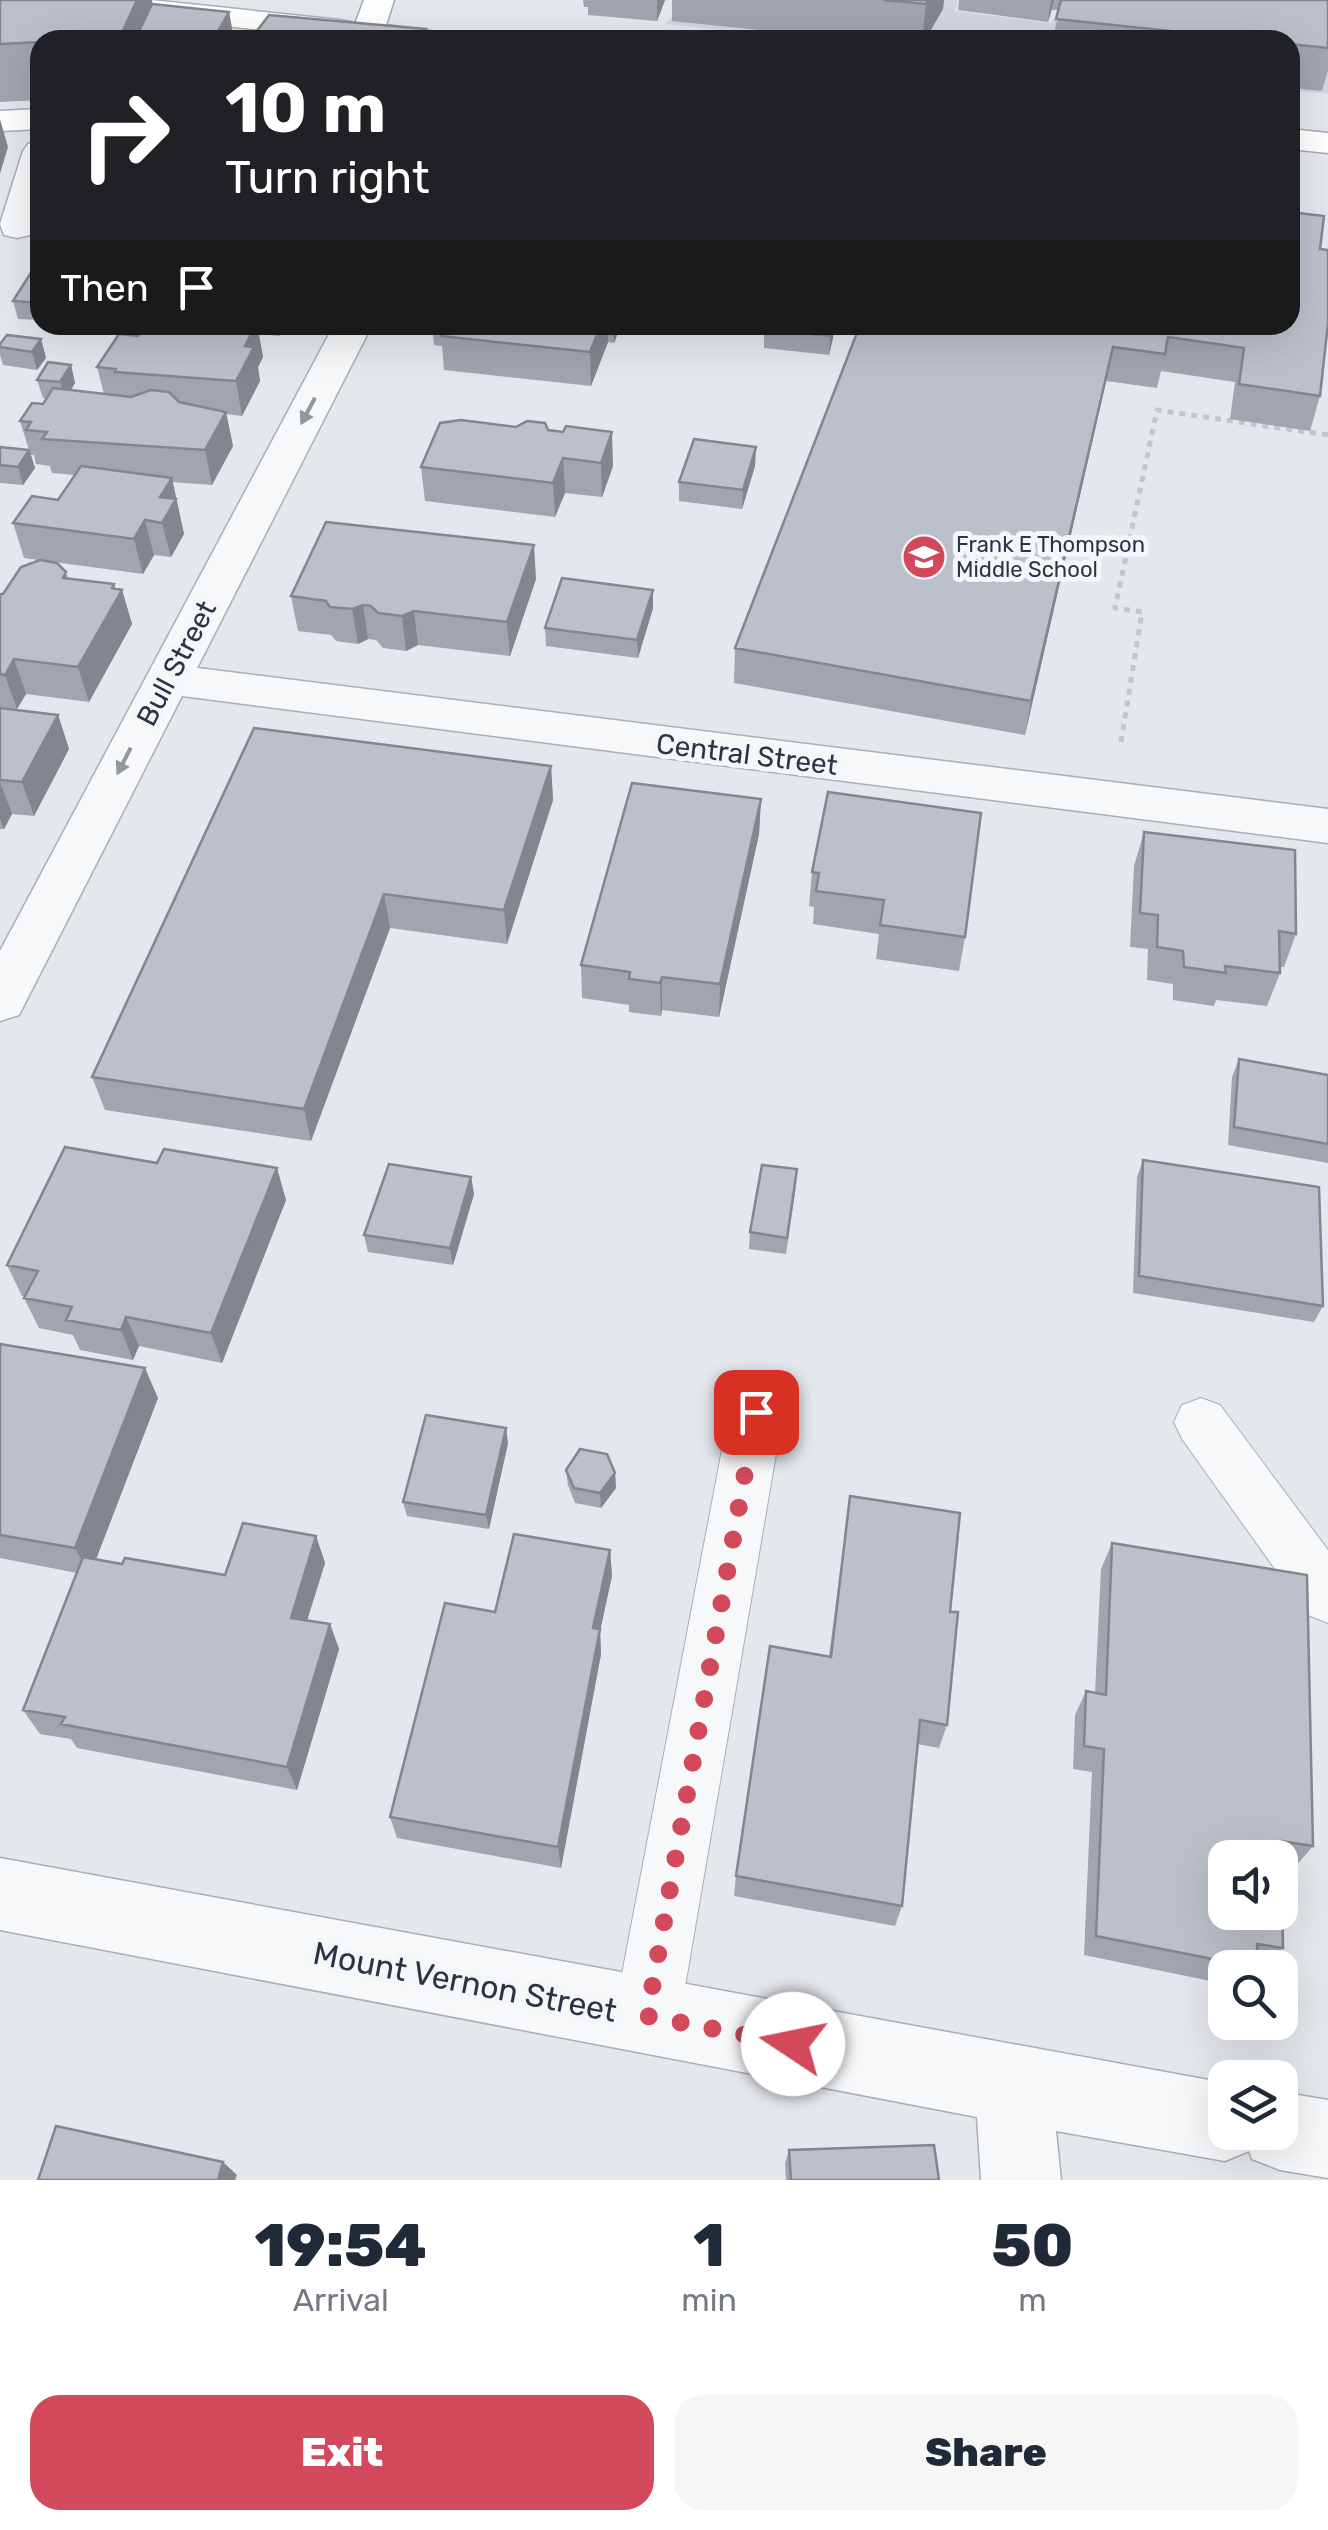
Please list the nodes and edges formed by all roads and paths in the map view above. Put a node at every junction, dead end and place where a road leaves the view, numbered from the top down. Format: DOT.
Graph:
graph roads {
  1 [pos="62,0"];
  2 [pos="379,0"];
  3 [pos="349,30"];
  4 [pos="369,30"];
  5 [pos="30,119"];
  6 [pos="0,121"];
  7 [pos="1300,140"];
  8 [pos="1328,144"];
  9 [pos="30,184"];
  10 [pos="17,227"];
  11 [pos="348,335"];
  12 [pos="1328,435"];
  13 [pos="166,679"];
  14 [pos="1120,744"];
  15 [pos="1328,826"];
  16 [pos="0,1001"];
  17 [pos="756,1412"];
  18 [pos="1201,1422"];
  19 [pos="1328,1596"];
  20 [pos="0,1894"];
  21 [pos="647,2016"];
  22 [pos="1013,2086"];
  23 [pos="1208,2119"];
  24 [pos="1298,2134"];
  25 [pos="1328,2139"];
  26 [pos="1022,2180"];
  1 -- 3 [label="main road"];
  2 -- 4 [label="main road"];
  5 -- 6 [label="main road"];
  7 -- 8 [label="main road"];
  9 -- 10 [label="street"];
  11 -- 13 [label="street, Bull Street, one-way"];
  12 -- 14 [label="path"];
  13 -- 15 [label="street, Central Street"];
  13 -- 16 [label="street, Bull Street, one-way"];
  17 -- 21 [label="lane"];
  18 -- 19 [label="lane"];
  20 -- 21 [label="street, Mount Vernon Street"];
  21 -- 22 [label="street, Mount Vernon Street"];
  22 -- 23 [label="street, Mount Vernon Street"];
  22 -- 26 [label="street"];
  24 -- 25 [label="street"];
}
